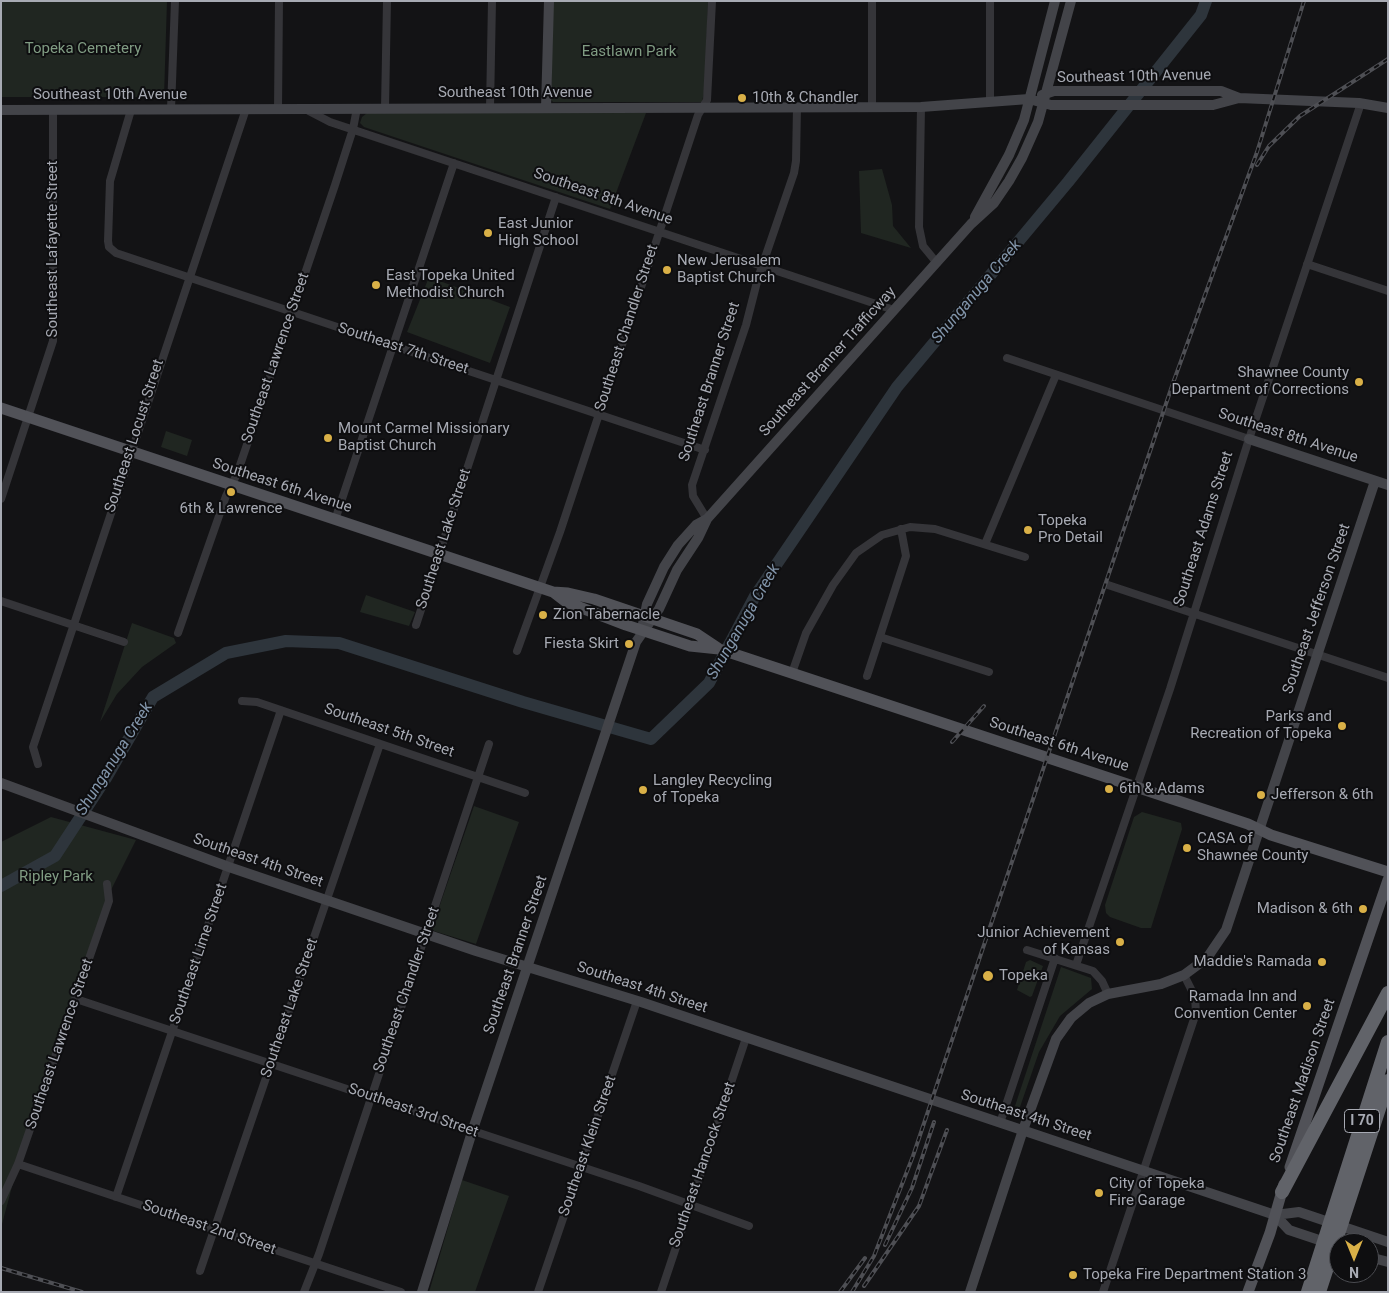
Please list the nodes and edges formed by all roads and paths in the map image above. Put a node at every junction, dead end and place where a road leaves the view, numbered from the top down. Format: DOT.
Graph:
graph roads {
  1 [pos="175,1"];
  2 [pos="279,1"];
  3 [pos="387,1"];
  4 [pos="492,1"];
  5 [pos="549,1"];
  6 [pos="712,1"];
  7 [pos="872,1"];
  8 [pos="990,1"];
  9 [pos="1055,1"];
  10 [pos="1071,1"];
  11 [pos="1239,98"];
  12 [pos="1044,99"];
  13 [pos="1029,100"];
  14 [pos="990,102"];
  15 [pos="1361,103"];
  16 [pos="797,107"];
  17 [pos="872,107"];
  18 [pos="921,107"];
  19 [pos="357,108"];
  20 [pos="385,108"];
  21 [pos="490,108"];
  22 [pos="546,108"];
  23 [pos="703,108"];
  24 [pos="1388,108"];
  25 [pos="246,109"];
  26 [pos="278,109"];
  27 [pos="304,109"];
  28 [pos="1,110"];
  29 [pos="53,110"];
  30 [pos="131,110"];
  31 [pos="171,110"];
  32 [pos="353,129"];
  33 [pos="454,163"];
  34 [pos="556,197"];
  35 [pos="971,224"];
  36 [pos="659,232"];
  37 [pos="937,263"];
  38 [pos="1307,264"];
  39 [pos="762,266"];
  40 [pos="188,277"];
  41 [pos="1388,291"];
  42 [pos="894,310"];
  43 [pos="291,311"];
  44 [pos="394,346"];
  45 [pos="1007,358"];
  46 [pos="1056,375"];
  47 [pos="496,380"];
  48 [pos="1,408"];
  49 [pos="598,414"];
  50 [pos="28,417"];
  51 [pos="1249,439"];
  52 [pos="705,450"];
  53 [pos="131,452"];
  54 [pos="1375,481"];
  55 [pos="232,485"];
  56 [pos="1388,485"];
  57 [pos="1,499"];
  58 [pos="706,519"];
  59 [pos="335,520"];
  60 [pos="902,529"];
  61 [pos="985,544"];
  62 [pos="439,554"];
  63 [pos="1025,557"];
  64 [pos="1108,585"];
  65 [pos="540,588"];
  66 [pos="553,592"];
  67 [pos="1,601"];
  68 [pos="1192,613"];
  69 [pos="648,618"];
  70 [pos="72,625"];
  71 [pos="416,625"];
  72 [pos="643,630"];
  73 [pos="178,633"];
  74 [pos="880,637"];
  75 [pos="124,642"];
  76 [pos="719,649"];
  77 [pos="518,651"];
  78 [pos="1317,655"];
  79 [pos="989,672"];
  80 [pos="792,673"];
  81 [pos="867,676"];
  82 [pos="1388,678"];
  83 [pos="242,701"];
  84 [pos="281,710"];
  85 [pos="380,744"];
  86 [pos="489,744"];
  87 [pos="38,764"];
  88 [pos="478,777"];
  89 [pos="1,783"];
  90 [pos="525,793"];
  91 [pos="1259,829"];
  92 [pos="228,867"];
  93 [pos="1388,872"];
  94 [pos="1388,880"];
  95 [pos="107,884"];
  96 [pos="327,900"];
  97 [pos="426,934"];
  98 [pos="1027,950"];
  99 [pos="1055,958"];
  100 [pos="1076,965"];
  101 [pos="528,967"];
  102 [pos="1184,975"];
  103 [pos="1388,993"];
  104 [pos="1108,994"];
  105 [pos="76,999"];
  106 [pos="637,1001"];
  107 [pos="173,1031"];
  108 [pos="746,1038"];
  109 [pos="1388,1042"];
  110 [pos="270,1064"];
  111 [pos="1388,1081"];
  112 [pos="371,1097"];
  113 [pos="1000,1123"];
  114 [pos="1023,1130"];
  115 [pos="472,1132"];
  116 [pos="18,1164"];
  117 [pos="580,1168"];
  118 [pos="1145,1171"];
  119 [pos="1282,1192"];
  120 [pos="116,1197"];
  121 [pos="1,1201"];
  122 [pos="1342,1202"];
  123 [pos="689,1203"];
  124 [pos="1275,1215"];
  125 [pos="749,1226"];
  126 [pos="214,1230"];
  127 [pos="1388,1242"];
  128 [pos="1329,1243"];
  129 [pos="316,1263"];
  130 [pos="1321,1264"];
  131 [pos="200,1271"];
  132 [pos="424,1288"];
  133 [pos="304,1292"];
  134 [pos="401,1292"];
  135 [pos="538,1292"];
  136 [pos="661,1292"];
  137 [pos="970,1292"];
  138 [pos="1103,1292"];
  139 [pos="1248,1292"];
  140 [pos="1308,1292"];
  141 [pos="1319,1292"];
  1 -- 31 [label="street"];
  2 -- 26 [label="street"];
  3 -- 20 [label="street"];
  4 -- 21 [label="street"];
  5 -- 22 [label="main road"];
  6 -- 23 [label="street, Southeast Chandler Street"];
  7 -- 17 [label="street"];
  8 -- 14 [label="street"];
  9 -- 13 [label="main road, Southeast Branner Trafficway"];
  10 -- 12 [label="main road, Southeast Branner Trafficway"];
  11 -- 12 [label="main road, Southeast 10th Avenue"];
  11 -- 12 [label="main road, Southeast 10th Avenue"];
  11 -- 15 [label="main road, Southeast 10th Avenue"];
  12 -- 13 [label="main road, Southeast 10th Avenue"];
  12 -- 35 [label="main road, Southeast Branner Trafficway"];
  13 -- 14 [label="main road, Southeast 10th Avenue"];
  13 -- 35 [label="main road, Southeast Branner Trafficway"];
  14 -- 18 [label="main road, Southeast 10th Avenue"];
  15 -- 24 [label="main road, Southeast 10th Avenue"];
  15 -- 38 [label="street, Southeast Adams Street"];
  16 -- 17 [label="main road, Southeast 10th Avenue"];
  16 -- 23 [label="main road, Southeast 10th Avenue"];
  16 -- 39 [label="street, Southeast Branner Street"];
  17 -- 18 [label="main road, Southeast 10th Avenue"];
  18 -- 37 [label="street"];
  19 -- 20 [label="main road, Southeast 10th Avenue"];
  19 -- 27 [label="main road, Southeast 10th Avenue"];
  19 -- 32 [label="street, Southeast Lawrence Street"];
  20 -- 21 [label="main road, Southeast 10th Avenue"];
  21 -- 22 [label="main road, Southeast 10th Avenue"];
  22 -- 23 [label="main road, Southeast 10th Avenue"];
  23 -- 36 [label="street, Southeast Chandler Street"];
  25 -- 26 [label="main road, Southeast 10th Avenue"];
  25 -- 31 [label="main road, Southeast 10th Avenue"];
  25 -- 40 [label="street, Southeast Locust Street"];
  26 -- 27 [label="main road, Southeast 10th Avenue"];
  27 -- 32 [label="street, Southeast 8th Avenue"];
  28 -- 29 [label="main road, Southeast 10th Avenue"];
  29 -- 30 [label="main road, Southeast 10th Avenue"];
  29 -- 50 [label="street, Southeast Lafayette Street"];
  30 -- 31 [label="main road, Southeast 10th Avenue"];
  30 -- 40 [label="street, Southeast 7th Street"];
  32 -- 33 [label="street, Southeast 8th Avenue"];
  32 -- 43 [label="street, Southeast Lawrence Street"];
  33 -- 34 [label="street, Southeast 8th Avenue"];
  33 -- 44 [label="street"];
  34 -- 36 [label="street, Southeast 8th Avenue"];
  34 -- 47 [label="street, Southeast Lake Street"];
  35 -- 37 [label="main road, Southeast Branner Trafficway"];
  36 -- 39 [label="street, Southeast 8th Avenue"];
  36 -- 49 [label="street, Southeast Chandler Street"];
  37 -- 42 [label="main road, Southeast Branner Trafficway"];
  38 -- 41 [label="street"];
  38 -- 51 [label="street, Southeast Adams Street"];
  39 -- 42 [label="street, Southeast 8th Avenue"];
  39 -- 52 [label="street, Southeast Branner Street"];
  40 -- 43 [label="street, Southeast 7th Street"];
  40 -- 53 [label="street, Southeast Locust Street"];
  42 -- 58 [label="main road, Southeast Branner Trafficway"];
  43 -- 44 [label="street, Southeast 7th Street"];
  43 -- 55 [label="street, Southeast Lawrence Street"];
  44 -- 47 [label="street, Southeast 7th Street"];
  44 -- 59 [label="street"];
  45 -- 46 [label="street, Southeast 8th Avenue"];
  46 -- 51 [label="street, Southeast 8th Avenue"];
  46 -- 61 [label="street"];
  47 -- 49 [label="street, Southeast 7th Street"];
  47 -- 62 [label="street, Southeast Lake Street"];
  48 -- 50 [label="main road, Southeast 6th Avenue"];
  49 -- 52 [label="street, Southeast 7th Street"];
  49 -- 65 [label="street, Southeast Chandler Street"];
  50 -- 53 [label="main road, Southeast 6th Avenue"];
  50 -- 57 [label="street, Southeast Lafayette Street"];
  51 -- 54 [label="main road, Southeast 8th Avenue"];
  51 -- 68 [label="street, Southeast Adams Street"];
  52 -- 58 [label="street, Southeast Branner Street"];
  53 -- 55 [label="main road, Southeast 6th Avenue"];
  53 -- 70 [label="street, Southeast Locust Street"];
  54 -- 56 [label="main road, Southeast 8th Avenue"];
  54 -- 78 [label="main road, Southeast Jefferson Street"];
  55 -- 59 [label="main road, Southeast 6th Avenue"];
  55 -- 73 [label="street, Southeast Lawrence Street"];
  58 -- 69 [label="main road, Southeast Branner Street"];
  59 -- 62 [label="main road, Southeast 6th Avenue"];
  60 -- 61 [label="street"];
  60 -- 74 [label="street"];
  60 -- 80 [label="street"];
  61 -- 63 [label="street"];
  62 -- 65 [label="main road, Southeast 6th Avenue"];
  62 -- 71 [label="street, Southeast Lake Street"];
  64 -- 68 [label="street"];
  65 -- 66 [label="main road, Southeast 6th Avenue"];
  65 -- 77 [label="street, Southeast Chandler Street"];
  66 -- 69 [label="main road, Southeast 6th Avenue"];
  66 -- 72 [label="main road, Southeast 6th Avenue"];
  67 -- 70 [label="street"];
  68 -- 78 [label="street"];
  68 -- 100 [label="street, Southeast Adams Street"];
  69 -- 72 [label="main road, Southeast Branner Street"];
  69 -- 76 [label="main road, Southeast 6th Avenue"];
  70 -- 75 [label="street"];
  70 -- 87 [label="street, Southeast Locust Street"];
  72 -- 76 [label="main road, Southeast 6th Avenue"];
  72 -- 101 [label="main road, Southeast Branner Street"];
  74 -- 79 [label="street"];
  74 -- 81 [label="street"];
  76 -- 80 [label="main road, Southeast 6th Avenue"];
  78 -- 82 [label="street"];
  78 -- 91 [label="main road, Southeast Jefferson Street"];
  80 -- 91 [label="main road, Southeast 6th Avenue"];
  83 -- 84 [label="street, Southeast 5th Street"];
  84 -- 85 [label="street, Southeast 5th Street"];
  84 -- 92 [label="street, Southeast Lime Street"];
  85 -- 88 [label="street, Southeast 5th Street"];
  85 -- 96 [label="street, Southeast Lake Street"];
  86 -- 88 [label="street, Southeast Chandler Street"];
  88 -- 90 [label="street, Southeast 5th Street"];
  88 -- 97 [label="street, Southeast Chandler Street"];
  89 -- 92 [label="main road, Southeast 4th Street"];
  91 -- 93 [label="main road, Southeast 6th Avenue"];
  91 -- 102 [label="main road, Southeast Jefferson Street"];
  92 -- 96 [label="main road, Southeast 4th Street"];
  92 -- 107 [label="street, Southeast Lime Street"];
  94 -- 119 [label="main road, Southeast Madison Street"];
  95 -- 105 [label="street, Southeast Lawrence Street"];
  96 -- 97 [label="main road, Southeast 4th Street"];
  96 -- 110 [label="street, Southeast Lake Street"];
  97 -- 101 [label="main road, Southeast 4th Street"];
  97 -- 112 [label="street, Southeast Chandler Street"];
  98 -- 99 [label="street"];
  99 -- 100 [label="street"];
  99 -- 113 [label="street"];
  100 -- 104 [label="street"];
  101 -- 106 [label="main road, Southeast 4th Street"];
  101 -- 115 [label="main road, Southeast Branner Street"];
  102 -- 104 [label="main road"];
  102 -- 118 [label="street"];
  103 -- 119 [label="highway"];
  104 -- 114 [label="main road"];
  105 -- 107 [label="street, Southeast 3rd Street"];
  105 -- 116 [label="street, Southeast Lawrence Street"];
  106 -- 108 [label="main road, Southeast 4th Street"];
  106 -- 117 [label="street, Southeast Klein Street"];
  107 -- 110 [label="street, Southeast 3rd Street"];
  107 -- 120 [label="street, Southeast Lime Street"];
  108 -- 113 [label="main road, Southeast 4th Street"];
  108 -- 123 [label="street, Southeast Hancock Street"];
  109 -- 122 [label="highway, I 70"];
  110 -- 112 [label="street, Southeast 3rd Street"];
  110 -- 126 [label="street, Southeast Lake Street"];
  111 -- 122 [label="highway, I 70"];
  112 -- 115 [label="street, Southeast 3rd Street"];
  112 -- 129 [label="street, Southeast Chandler Street"];
  113 -- 114 [label="main road, Southeast 4th Street"];
  114 -- 118 [label="main road, Southeast 4th Street"];
  114 -- 137 [label="main road"];
  115 -- 117 [label="street, Southeast 3rd Street"];
  115 -- 132 [label="main road, Southeast Branner Street"];
  116 -- 120 [label="street, Southeast 2nd Street"];
  116 -- 121 [label="street, Southeast Lawrence Street"];
  117 -- 123 [label="street, Southeast 3rd Street"];
  117 -- 135 [label="street, Southeast Klein Street"];
  118 -- 124 [label="main road, Southeast 4th Street"];
  118 -- 138 [label="street"];
  119 -- 124 [label="main road, Southeast Madison Street"];
  120 -- 126 [label="street, Southeast 2nd Street"];
  122 -- 130 [label="highway, I 70"];
  123 -- 125 [label="street, Southeast 3rd Street"];
  123 -- 136 [label="street, Southeast Hancock Street"];
  124 -- 127 [label="main road, Southeast 4th Street"];
  124 -- 128 [label="main road, Southeast 4th Street"];
  124 -- 139 [label="main road, Southeast Madison Street"];
  126 -- 129 [label="street, Southeast 2nd Street"];
  126 -- 131 [label="street, Southeast Lake Street"];
  129 -- 133 [label="street, Southeast Chandler Street"];
  129 -- 134 [label="street, Southeast 2nd Street"];
  130 -- 140 [label="highway, I 70"];
  130 -- 141 [label="highway, I 70"];
}
